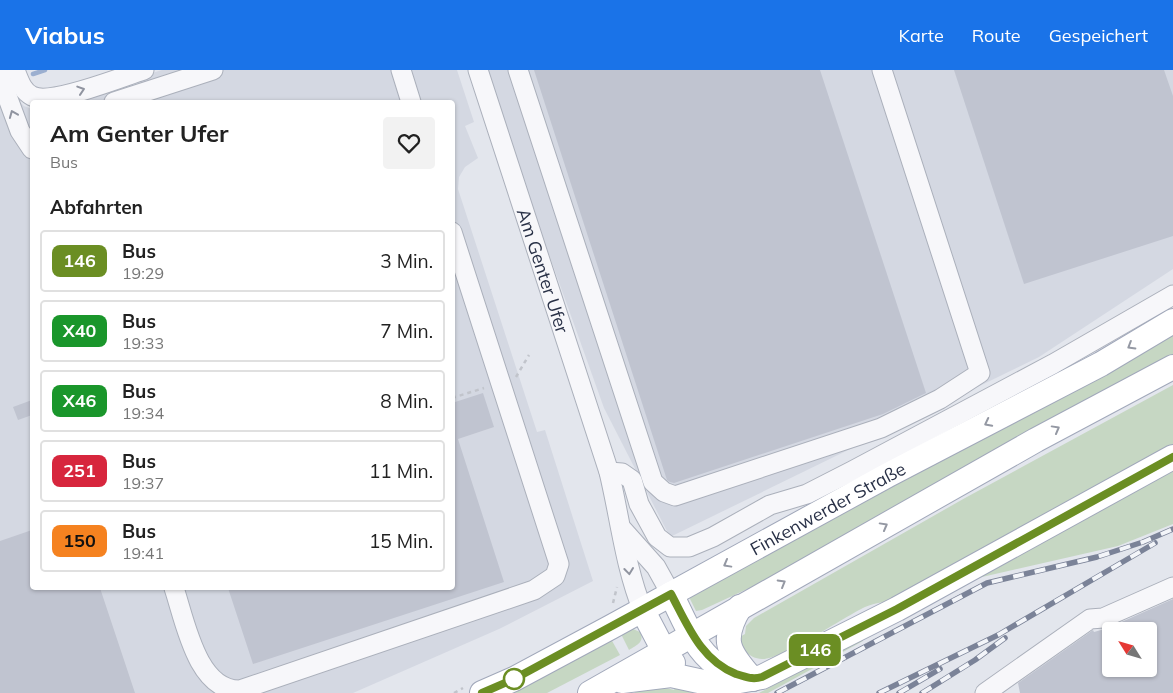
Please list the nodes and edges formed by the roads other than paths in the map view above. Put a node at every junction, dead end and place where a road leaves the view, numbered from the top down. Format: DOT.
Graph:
graph roads {
  1 [pos="15,70"];
  2 [pos="144,70"];
  3 [pos="213,70"];
  4 [pos="400,70"];
  5 [pos="478,70"];
  6 [pos="518,70"];
  7 [pos="882,70"];
  8 [pos="0,76"];
  9 [pos="120,100"];
  10 [pos="410,100"];
  11 [pos="30,145"];
  12 [pos="455,241"];
  13 [pos="1173,294"];
  14 [pos="1173,320"];
  15 [pos="1173,367"];
  16 [pos="1173,457"];
  17 [pos="609,472"];
  18 [pos="622,529"];
  19 [pos="1173,587"];
  20 [pos="175,590"];
  21 [pos="671,594"];
  22 [pos="740,607"];
  23 [pos="642,611"];
  24 [pos="692,635"];
  25 [pos="664,651"];
  26 [pos="689,678"];
  27 [pos="753,680"];
  28 [pos="599,688"];
  29 [pos="482,693"];
  30 [pos="984,693"];
  1 -- 2 [label="street, one-way"];
  3 -- 9 [label="street"];
  4 -- 10 [label="street"];
  5 -- 17 [label="street, Am Genter Ufer"];
  6 -- 7 [label="street"];
  11 -- 8 [label="street, one-way"];
  12 -- 20 [label="street"];
  13 -- 17 [label="street"];
  14 -- 21 [label="main road, Finkenwerder Straße, one-way"];
  22 -- 15 [label="main road, one-way"];
  16 -- 27 [label="main road"];
  17 -- 18 [label="street, Am Genter Ufer"];
  18 -- 21 [label="street, Am Genter Ufer"];
  18 -- 23 [label="street, Am Genter Ufer, one-way"];
  19 -- 30 [label="street"];
  21 -- 23 [label="main road, Finkenwerder Straße"];
  21 -- 24 [label="main road"];
  22 -- 24 [label="main road"];
  22 -- 27 [label="main road"];
  23 -- 25 [label="main road"];
  23 -- 29 [label="main road, Finkenwerder Straße"];
  24 -- 25 [label="main road"];
  24 -- 27 [label="main road"];
  25 -- 26 [label="main road"];
  25 -- 28 [label="main road"];
  26 -- 27 [label="main road"];
  26 -- 28 [label="main road"];
}
